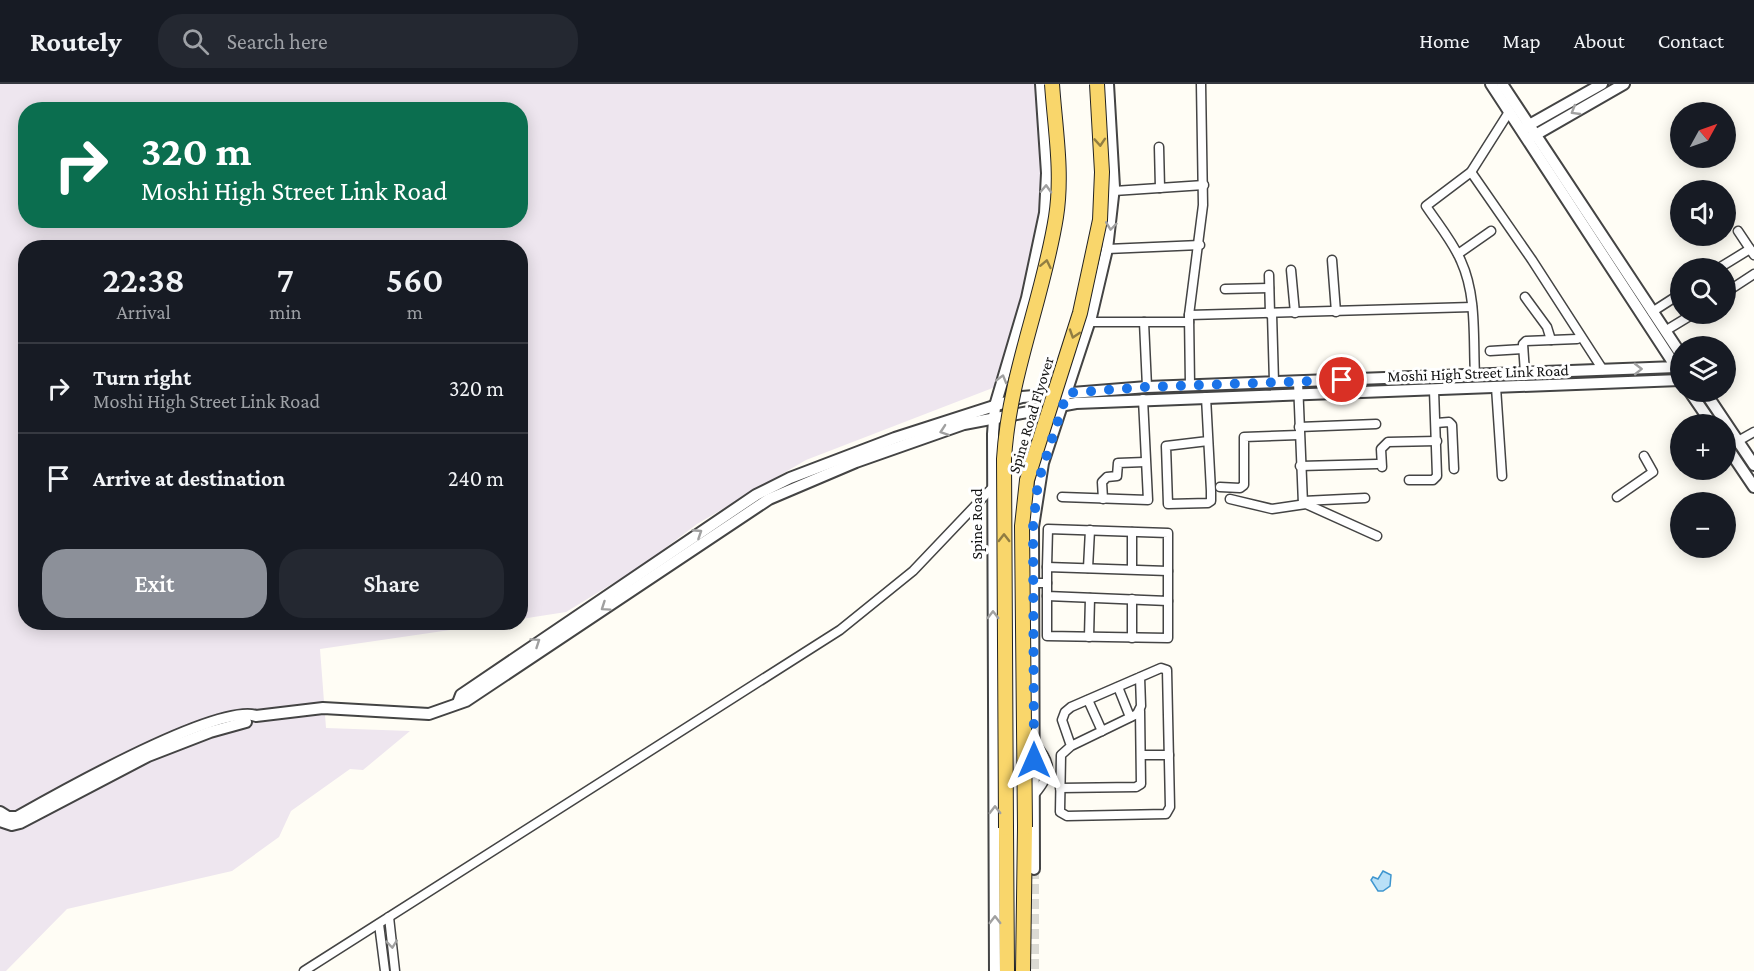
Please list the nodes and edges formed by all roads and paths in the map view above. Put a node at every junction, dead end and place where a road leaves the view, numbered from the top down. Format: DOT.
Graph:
graph roads {
  1 [pos="1041,84"];
  2 [pos="1053,84"];
  3 [pos="1097,84"];
  4 [pos="1108,84"];
  5 [pos="1201,84"];
  6 [pos="1491,84"];
  7 [pos="1502,84"];
  8 [pos="1602,84"];
  9 [pos="1623,84"];
  10 [pos="1509,111"];
  11 [pos="1525,127"];
  12 [pos="1532,137"];
  13 [pos="1159,147"];
  14 [pos="1471,172"];
  15 [pos="1204,185"];
  16 [pos="1160,188"];
  17 [pos="1114,191"];
  18 [pos="1491,231"];
  19 [pos="1738,231"];
  20 [pos="1200,245"];
  21 [pos="1107,249"];
  22 [pos="1752,252"];
  23 [pos="1458,254"];
  24 [pos="1332,260"];
  25 [pos="1736,260"];
  26 [pos="1291,270"];
  27 [pos="1754,274"];
  28 [pos="1269,275"];
  29 [pos="1736,286"];
  30 [pos="1269,288"];
  31 [pos="1225,289"];
  32 [pos="1525,297"];
  33 [pos="1670,300"];
  34 [pos="1472,307"];
  35 [pos="1336,312"];
  36 [pos="1652,312"];
  37 [pos="1295,313"];
  38 [pos="1271,314"];
  39 [pos="1189,318"];
  40 [pos="1089,322"];
  41 [pos="1144,322"];
  42 [pos="1677,324"];
  43 [pos="1665,331"];
  44 [pos="1670,338"];
  45 [pos="1577,339"];
  46 [pos="1551,340"];
  47 [pos="1523,349"];
  48 [pos="1490,351"];
  49 [pos="1670,352"];
  50 [pos="1670,365"];
  51 [pos="1603,370"];
  52 [pos="1525,373"];
  53 [pos="1475,375"];
  54 [pos="1489,375"];
  55 [pos="1670,380"];
  56 [pos="1274,382"];
  57 [pos="1298,382"];
  58 [pos="1190,385"];
  59 [pos="1146,387"];
  60 [pos="1493,388"];
  61 [pos="1434,390"];
  62 [pos="1067,393"];
  63 [pos="1298,394"];
  64 [pos="1206,397"];
  65 [pos="1143,399"];
  66 [pos="1712,402"];
  67 [pos="995,405"];
  68 [pos="1062,405"];
  69 [pos="994,417"];
  70 [pos="1436,423"];
  71 [pos="1376,424"];
  72 [pos="1299,431"];
  73 [pos="1754,432"];
  74 [pos="1208,441"];
  75 [pos="1437,441"];
  76 [pos="1738,441"];
  77 [pos="1644,456"];
  78 [pos="1736,460"];
  79 [pos="1145,462"];
  80 [pos="1754,465"];
  81 [pos="1300,466"];
  82 [pos="1454,469"];
  83 [pos="1502,477"];
  84 [pos="1408,480"];
  85 [pos="1220,487"];
  86 [pos="1754,487"];
  87 [pos="992,489"];
  88 [pos="1062,497"];
  89 [pos="1617,497"];
  90 [pos="1365,498"];
  91 [pos="1103,499"];
  92 [pos="1230,499"];
  93 [pos="1302,503"];
  94 [pos="1090,530"];
  95 [pos="1132,532"];
  96 [pos="1377,536"];
  97 [pos="1047,567"];
  98 [pos="1088,568"];
  99 [pos="1132,569"];
  100 [pos="1168,571"];
  101 [pos="1033,582"];
  102 [pos="1047,583"];
  103 [pos="628,585"];
  104 [pos="1047,596"];
  105 [pos="1090,598"];
  106 [pos="1132,599"];
  107 [pos="1168,601"];
  108 [pos="1089,637"];
  109 [pos="1132,638"];
  110 [pos="1140,677"];
  111 [pos="1118,687"];
  112 [pos="1088,700"];
  113 [pos="1140,711"];
  114 [pos="256,716"];
  115 [pos="1130,717"];
  116 [pos="1101,731"];
  117 [pos="1034,742"];
  118 [pos="1071,746"];
  119 [pos="1142,754"];
  120 [pos="1169,755"];
  121 [pos="1048,768"];
  122 [pos="1060,768"];
  123 [pos="1060,788"];
  124 [pos="1034,795"];
  125 [pos="0,812"];
  126 [pos="0,821"];
  127 [pos="1001,868"];
  128 [pos="1028,868"];
  129 [pos="389,917"];
  130 [pos="379,924"];
  131 [pos="304,971"];
  132 [pos="385,971"];
  133 [pos="395,971"];
  134 [pos="995,971"];
  135 [pos="1007,971"];
  136 [pos="1023,971"];
  67 -- 1 [label="street, Spine Road, one-way"];
  127 -- 2 [label="main road, Spine Road Flyover, one-way, bridge"];
  3 -- 128 [label="main road, Spine Road Flyover, one-way, bridge"];
  4 -- 17 [label="street"];
  5 -- 15 [label="street"];
  6 -- 10 [label="street"];
  7 -- 11 [label="street"];
  8 -- 11 [label="street"];
  9 -- 12 [label="street, one-way"];
  10 -- 11 [label="street"];
  10 -- 14 [label="street"];
  11 -- 12 [label="street"];
  12 -- 36 [label="street"];
  12 -- 49 [label="street"];
  13 -- 16 [label="street"];
  14 -- 23 [label="street"];
  14 -- 51 [label="street"];
  15 -- 16 [label="street"];
  15 -- 20 [label="street"];
  16 -- 17 [label="street"];
  17 -- 21 [label="street, one-way"];
  18 -- 23 [label="street"];
  19 -- 22 [label="street"];
  20 -- 21 [label="street"];
  20 -- 39 [label="street"];
  21 -- 40 [label="street"];
  22 -- 25 [label="street"];
  23 -- 34 [label="street"];
  24 -- 35 [label="street"];
  26 -- 37 [label="street"];
  27 -- 29 [label="street"];
  28 -- 30 [label="street"];
  30 -- 31 [label="street"];
  30 -- 38 [label="street"];
  32 -- 46 [label="street"];
  33 -- 36 [label="street"];
  34 -- 35 [label="street"];
  34 -- 53 [label="street"];
  35 -- 37 [label="street"];
  36 -- 43 [label="street"];
  37 -- 38 [label="street"];
  38 -- 39 [label="street"];
  38 -- 56 [label="street"];
  39 -- 41 [label="street"];
  39 -- 58 [label="street"];
  40 -- 41 [label="street"];
  40 -- 62 [label="street"];
  41 -- 59 [label="street"];
  42 -- 43 [label="street"];
  43 -- 44 [label="street"];
  45 -- 46 [label="street"];
  46 -- 47 [label="street"];
  47 -- 48 [label="street"];
  47 -- 52 [label="street"];
  51 -- 50 [label="street, Moshi High Street Link Road, one-way"];
  51 -- 52 [label="street, Moshi High Street Link Road"];
  52 -- 54 [label="street, Moshi High Street Link Road"];
  53 -- 54 [label="street, Moshi High Street Link Road"];
  53 -- 57 [label="street, Moshi High Street Link Road"];
  54 -- 60 [label="street"];
  55 -- 60 [label="street, Moshi High Street Link Road"];
  56 -- 57 [label="street, Moshi High Street Link Road"];
  56 -- 58 [label="street, Moshi High Street Link Road"];
  57 -- 63 [label="street"];
  58 -- 59 [label="street, Moshi High Street Link Road"];
  59 -- 62 [label="street, Moshi High Street Link Road"];
  60 -- 61 [label="street, Moshi High Street Link Road"];
  60 -- 83 [label="street"];
  61 -- 63 [label="street, Moshi High Street Link Road"];
  61 -- 70 [label="street"];
  62 -- 67 [label="street, Moshi High Street Link Road"];
  62 -- 68 [label="street"];
  63 -- 64 [label="street, Moshi High Street Link Road"];
  63 -- 72 [label="street"];
  64 -- 65 [label="street, Moshi High Street Link Road"];
  64 -- 74 [label="street"];
  65 -- 68 [label="street, Moshi High Street Link Road"];
  65 -- 79 [label="street"];
  66 -- 76 [label="street"];
  67 -- 69 [label="street, Spine Road"];
  103 -- 67 [label="street, Moshi High Street Link Road, one-way"];
  68 -- 69 [label="street, Moshi High Street Link Road"];
  68 -- 101 [label="street"];
  69 -- 87 [label="street, Spine Road"];
  69 -- 103 [label="street, Moshi High Street Link Road, one-way"];
  70 -- 75 [label="street"];
  70 -- 82 [label="street"];
  71 -- 72 [label="street"];
  72 -- 81 [label="street"];
  72 -- 85 [label="street"];
  73 -- 76 [label="street"];
  74 -- 74 [label="street"];
  75 -- 81 [label="street"];
  75 -- 84 [label="street"];
  76 -- 80 [label="street"];
  77 -- 89 [label="street"];
  78 -- 86 [label="street"];
  79 -- 91 [label="street"];
  79 -- 91 [label="street"];
  81 -- 93 [label="street"];
  127 -- 87 [label="street, Spine Road, one-way"];
  87 -- 129 [label="street"];
  88 -- 91 [label="street"];
  90 -- 93 [label="street"];
  92 -- 93 [label="street"];
  93 -- 96 [label="street"];
  94 -- 95 [label="street"];
  94 -- 97 [label="street"];
  94 -- 98 [label="street"];
  95 -- 99 [label="street"];
  95 -- 100 [label="street"];
  97 -- 98 [label="street"];
  97 -- 102 [label="street"];
  98 -- 99 [label="street"];
  99 -- 100 [label="street"];
  100 -- 107 [label="street"];
  101 -- 102 [label="street"];
  101 -- 117 [label="street"];
  102 -- 104 [label="street"];
  103 -- 114 [label="street"];
  104 -- 105 [label="street"];
  104 -- 108 [label="street"];
  105 -- 106 [label="street"];
  105 -- 108 [label="street"];
  106 -- 107 [label="street"];
  106 -- 109 [label="street"];
  107 -- 109 [label="street"];
  108 -- 109 [label="street"];
  110 -- 111 [label="street"];
  110 -- 113 [label="street"];
  110 -- 120 [label="street"];
  111 -- 112 [label="street"];
  111 -- 115 [label="street"];
  112 -- 116 [label="street"];
  112 -- 118 [label="street"];
  113 -- 115 [label="street"];
  113 -- 119 [label="street"];
  114 -- 125 [label="street"];
  114 -- 126 [label="street"];
  115 -- 116 [label="street"];
  116 -- 118 [label="street"];
  117 -- 121 [label="street"];
  117 -- 124 [label="street"];
  118 -- 122 [label="street"];
  119 -- 120 [label="street"];
  119 -- 123 [label="street"];
  120 -- 123 [label="street"];
  121 -- 122 [label="street"];
  121 -- 124 [label="street"];
  122 -- 123 [label="street"];
  124 -- 128 [label="street"];
  134 -- 127 [label="street, Spine Road, one-way"];
  127 -- 135 [label="main road, Spine Road"];
  128 -- 136 [label="main road"];
  129 -- 130 [label="street"];
  129 -- 133 [label="street, one-way"];
  130 -- 131 [label="street"];
  130 -- 132 [label="street"];
}
